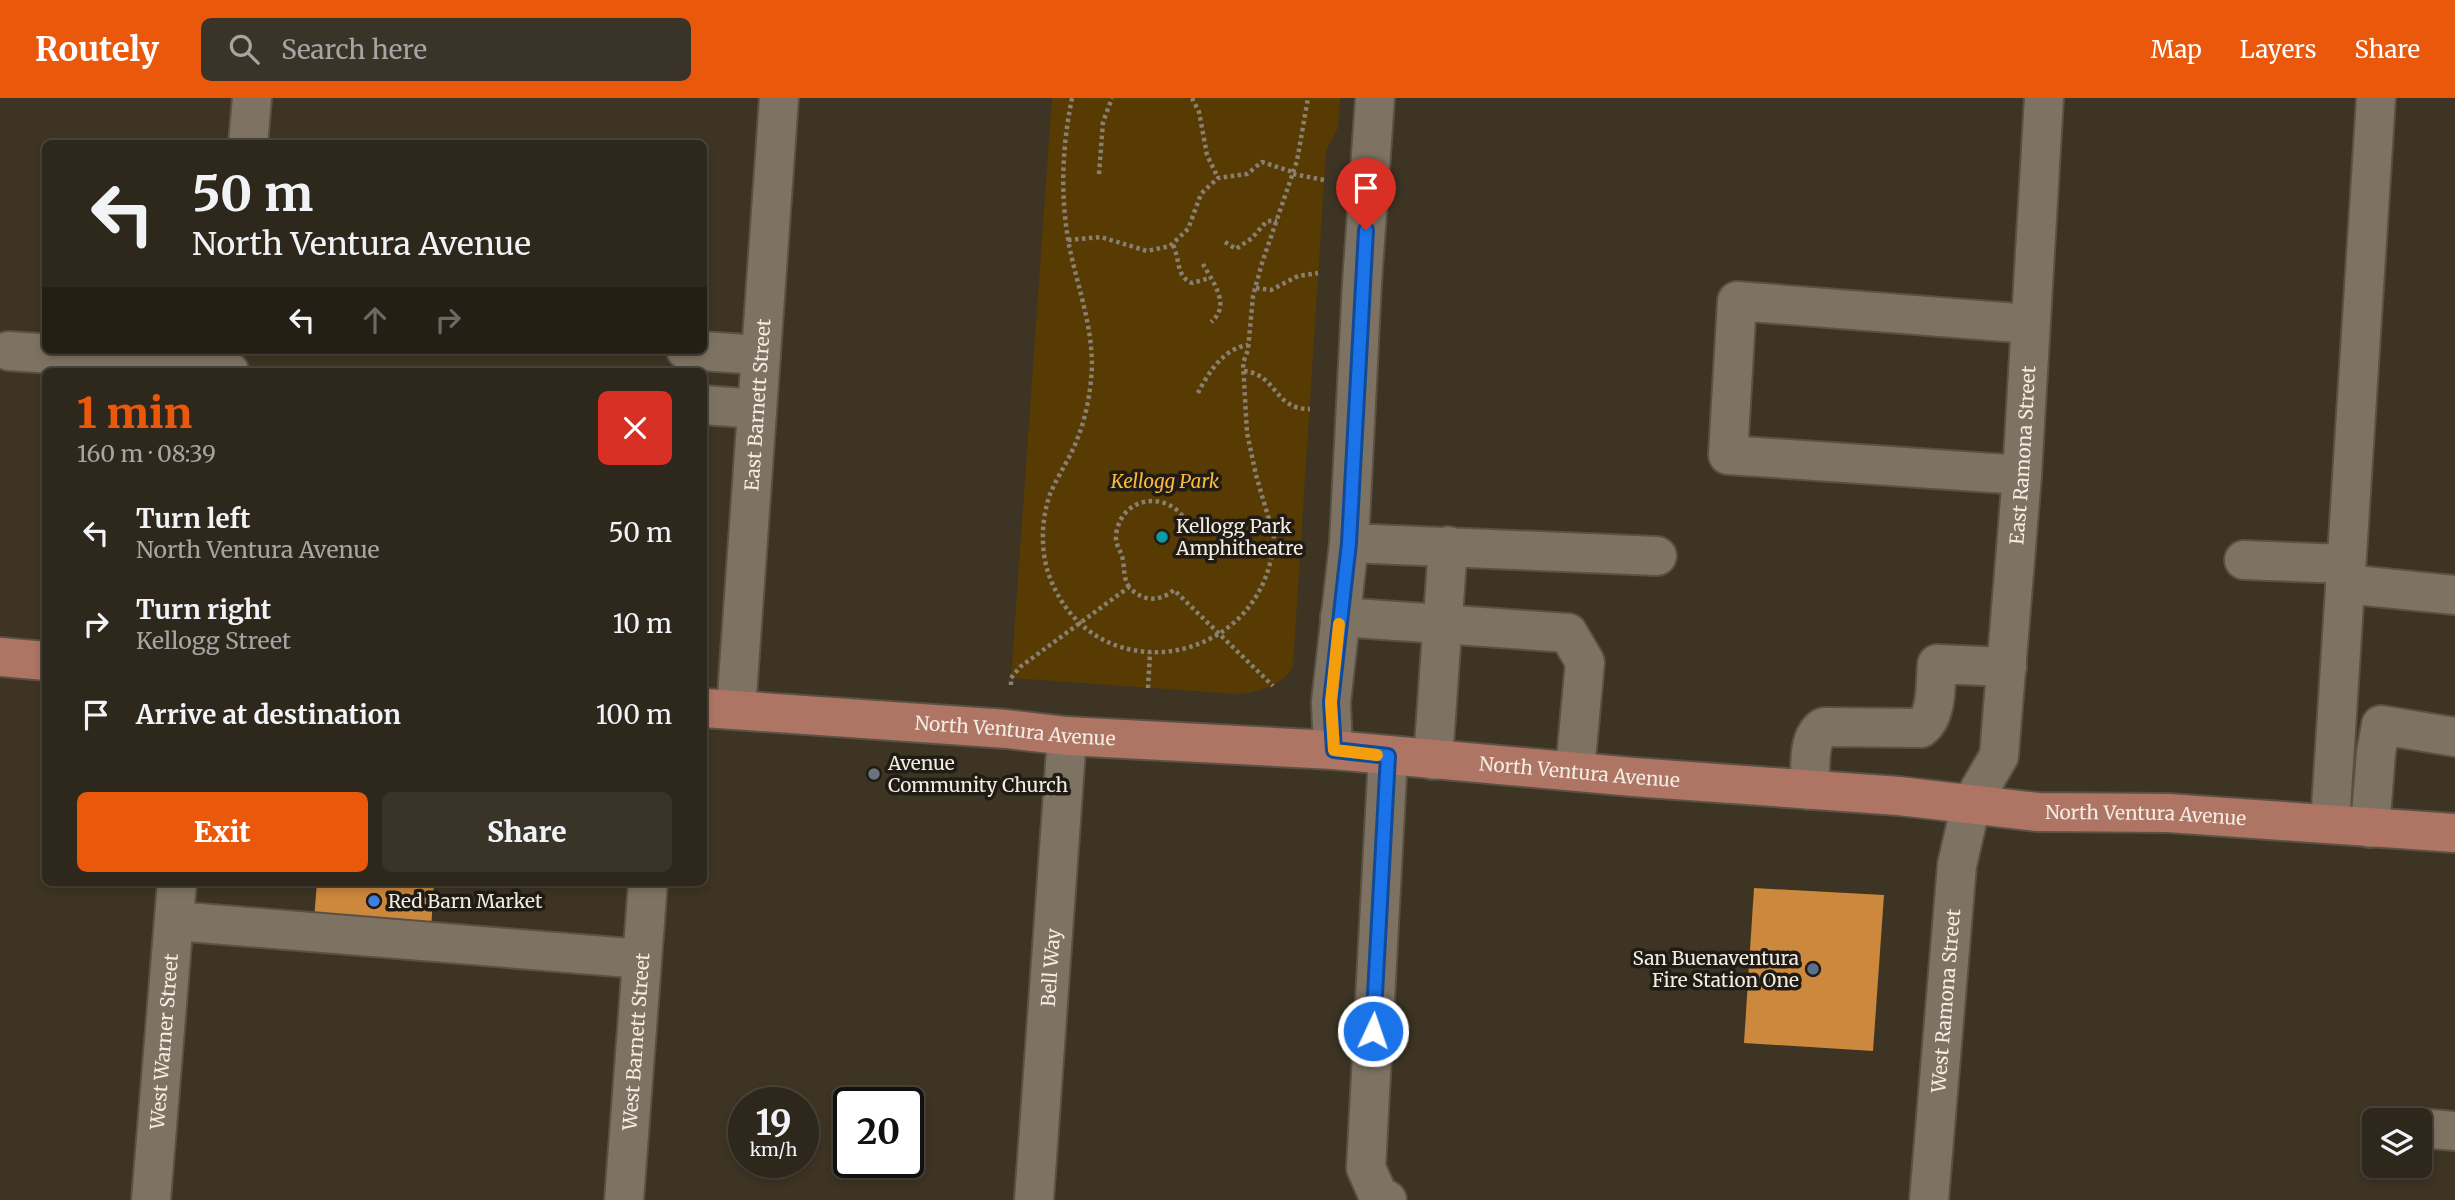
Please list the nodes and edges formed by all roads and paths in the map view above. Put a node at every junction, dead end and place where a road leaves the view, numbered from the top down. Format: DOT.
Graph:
graph roads {
  1 [pos="251,98"];
  2 [pos="779,98"];
  3 [pos="1072,98"];
  4 [pos="1112,98"];
  5 [pos="1192,98"];
  6 [pos="1308,98"];
  7 [pos="1375,98"];
  8 [pos="2044,98"];
  9 [pos="2376,98"];
  10 [pos="248,140"];
  11 [pos="1293,173"];
  12 [pos="1099,174"];
  13 [pos="1218,178"];
  14 [pos="1324,180"];
  15 [pos="1277,221"];
  16 [pos="1068,240"];
  17 [pos="1225,242"];
  18 [pos="1172,245"];
  19 [pos="1203,264"];
  20 [pos="1318,273"];
  21 [pos="1210,278"];
  22 [pos="1256,288"];
  23 [pos="1211,322"];
  24 [pos="2030,324"];
  25 [pos="1248,345"];
  26 [pos="9,351"];
  27 [pos="707,351"];
  28 [pos="42,353"];
  29 [pos="53,354"];
  30 [pos="761,355"];
  31 [pos="209,368"];
  32 [pos="1244,371"];
  33 [pos="1198,393"];
  34 [pos="707,405"];
  35 [pos="757,410"];
  36 [pos="1310,410"];
  37 [pos="2022,475"];
  38 [pos="1191,536"];
  39 [pos="1349,543"];
  40 [pos="1448,546"];
  41 [pos="1657,556"];
  42 [pos="2244,560"];
  43 [pos="2346,574"];
  44 [pos="1129,587"];
  45 [pos="2455,595"];
  46 [pos="1340,617"];
  47 [pos="1081,622"];
  48 [pos="1442,622"];
  49 [pos="1219,635"];
  50 [pos="1150,652"];
  51 [pos="0,657"];
  52 [pos="42,660"];
  53 [pos="2007,667"];
  54 [pos="1011,685"];
  55 [pos="1273,686"];
  56 [pos="1148,688"];
  57 [pos="720,709"];
  58 [pos="2336,722"];
  59 [pos="2381,725"];
  60 [pos="1067,736"];
  61 [pos="2455,737"];
  62 [pos="1334,750"];
  63 [pos="1388,756"];
  64 [pos="1433,760"];
  65 [pos="1575,770"];
  66 [pos="1810,790"];
  67 [pos="1971,804"];
  68 [pos="2330,824"];
  69 [pos="2370,828"];
  70 [pos="2455,833"];
  71 [pos="177,886"];
  72 [pos="648,886"];
  73 [pos="175,921"];
  74 [pos="642,958"];
  75 [pos="2432,1129"];
  76 [pos="2455,1131"];
  77 [pos="151,1200"];
  78 [pos="624,1200"];
  79 [pos="1034,1200"];
  80 [pos="1387,1200"];
  81 [pos="1929,1200"];
  1 -- 10 [label="street"];
  2 -- 30 [label="street, East Barnett Street"];
  3 -- 16 [label="path"];
  4 -- 12 [label="path"];
  5 -- 13 [label="path"];
  6 -- 11 [label="path"];
  7 -- 39 [label="street"];
  8 -- 24 [label="street, East Ramona Street"];
  9 -- 43 [label="street"];
  11 -- 13 [label="path"];
  11 -- 14 [label="path"];
  11 -- 15 [label="path"];
  13 -- 18 [label="path"];
  15 -- 17 [label="path"];
  15 -- 22 [label="path"];
  16 -- 18 [label="path"];
  16 -- 47 [label="path"];
  18 -- 21 [label="path"];
  19 -- 21 [label="path"];
  20 -- 22 [label="path"];
  21 -- 23 [label="path"];
  22 -- 25 [label="path"];
  24 -- 37 [label="street, East Ramona Street"];
  24 -- 37 [label="street"];
  25 -- 32 [label="path"];
  25 -- 33 [label="path"];
  26 -- 28 [label="street"];
  27 -- 30 [label="street"];
  29 -- 31 [label="street"];
  30 -- 35 [label="street, East Barnett Street"];
  32 -- 36 [label="path"];
  32 -- 49 [label="path"];
  34 -- 35 [label="street"];
  35 -- 57 [label="street, East Barnett Street"];
  37 -- 53 [label="street, East Ramona Street"];
  38 -- 44 [label="path"];
  39 -- 40 [label="street"];
  39 -- 46 [label="street"];
  40 -- 41 [label="street"];
  40 -- 48 [label="street"];
  42 -- 43 [label="street"];
  43 -- 45 [label="street"];
  43 -- 58 [label="street"];
  44 -- 47 [label="path"];
  44 -- 49 [label="path"];
  46 -- 48 [label="street"];
  46 -- 62 [label="street"];
  47 -- 50 [label="path"];
  47 -- 54 [label="path"];
  48 -- 64 [label="street"];
  48 -- 65 [label="street"];
  49 -- 50 [label="path"];
  49 -- 55 [label="path"];
  50 -- 56 [label="path"];
  51 -- 52 [label="main road"];
  53 -- 66 [label="street"];
  53 -- 67 [label="street, East Ramona Street"];
  57 -- 60 [label="main road, North Ventura Avenue"];
  58 -- 59 [label="street"];
  58 -- 68 [label="street"];
  59 -- 61 [label="street"];
  59 -- 69 [label="street"];
  60 -- 62 [label="main road, North Ventura Avenue"];
  60 -- 79 [label="street, Bell Way"];
  62 -- 63 [label="main road, North Ventura Avenue"];
  63 -- 64 [label="main road, North Ventura Avenue"];
  63 -- 80 [label="street"];
  64 -- 65 [label="main road, North Ventura Avenue"];
  65 -- 66 [label="main road, North Ventura Avenue"];
  66 -- 67 [label="main road, North Ventura Avenue"];
  67 -- 68 [label="main road, North Ventura Avenue"];
  67 -- 81 [label="street, West Ramona Street"];
  68 -- 69 [label="main road, North Ventura Avenue"];
  69 -- 70 [label="main road, North Ventura Avenue"];
  71 -- 73 [label="street, West Warner Street"];
  72 -- 74 [label="street, West Barnett Street"];
  73 -- 74 [label="street"];
  73 -- 77 [label="street, West Warner Street"];
  74 -- 78 [label="street, West Barnett Street"];
  75 -- 76 [label="street"];
}
